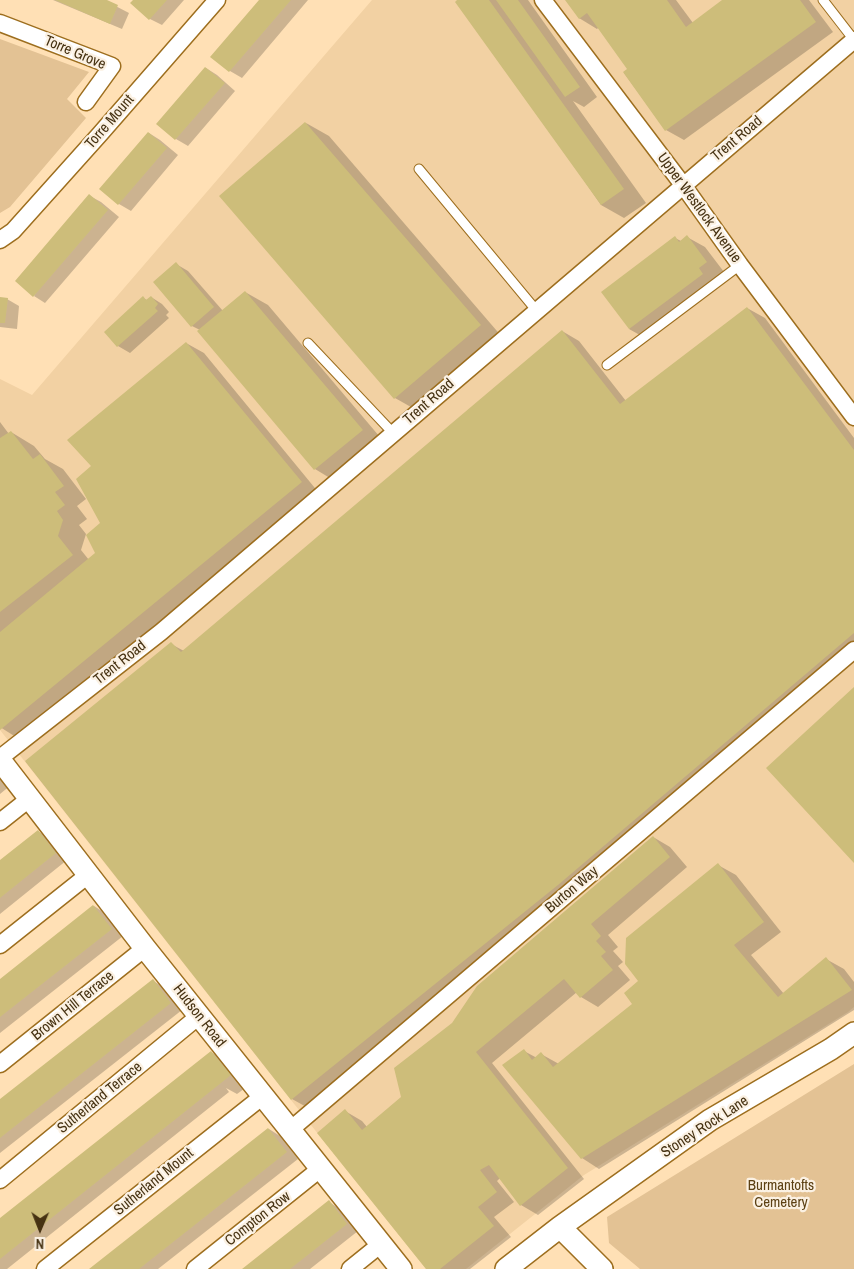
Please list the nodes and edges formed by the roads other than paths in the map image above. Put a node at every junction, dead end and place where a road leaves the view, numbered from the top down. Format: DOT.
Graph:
graph roads {
  1 [pos="216,0"];
  2 [pos="543,0"];
  3 [pos="823,0"];
  4 [pos="0,23"];
  5 [pos="854,40"];
  6 [pos="86,102"];
  7 [pos="419,169"];
  8 [pos="683,185"];
  9 [pos="0,240"];
  10 [pos="740,265"];
  11 [pos="536,310"];
  12 [pos="308,343"];
  13 [pos="607,365"];
  14 [pos="854,417"];
  15 [pos="393,433"];
  16 [pos="854,650"];
  17 [pos="0,759"];
  18 [pos="29,799"];
  19 [pos="0,822"];
  20 [pos="88,875"];
  21 [pos="0,945"];
  22 [pos="146,948"];
  23 [pos="199,1016"];
  24 [pos="854,1033"];
  25 [pos="0,1064"];
  26 [pos="263,1096"];
  27 [pos="290,1130"];
  28 [pos="320,1169"];
  29 [pos="0,1180"];
  30 [pos="560,1227"];
  31 [pos="381,1244"];
  32 [pos="45,1269"];
  33 [pos="196,1269"];
  34 [pos="350,1269"];
  35 [pos="401,1269"];
  36 [pos="506,1269"];
  37 [pos="602,1269"];
  1 -- 9 [label="street, Torre Mount"];
  2 -- 8 [label="street, Upper Westlock Avenue"];
  3 -- 5 [label="lane"];
  4 -- 6 [label="street, Torre Grove"];
  5 -- 8 [label="street, Trent Road"];
  7 -- 11 [label="lane"];
  8 -- 10 [label="street, Upper Westlock Avenue"];
  8 -- 11 [label="street, Trent Road"];
  10 -- 13 [label="lane"];
  10 -- 14 [label="street, Upper Westlock Avenue"];
  11 -- 15 [label="street, Trent Road"];
  12 -- 15 [label="lane"];
  15 -- 17 [label="street, Trent Road"];
  16 -- 27 [label="street, Burton Way"];
  17 -- 18 [label="street, Hudson Road"];
  18 -- 19 [label="street"];
  18 -- 20 [label="street, Hudson Road"];
  20 -- 21 [label="street"];
  20 -- 22 [label="street, Hudson Road"];
  22 -- 23 [label="street, Hudson Road"];
  22 -- 25 [label="street, Brown Hill Terrace"];
  23 -- 26 [label="street, Hudson Road"];
  23 -- 29 [label="street, Sutherland Terrace"];
  24 -- 30 [label="street, Stoney Rock Lane"];
  26 -- 27 [label="street, Hudson Road"];
  26 -- 32 [label="street, Sutherland Mount"];
  27 -- 28 [label="street, Hudson Road"];
  28 -- 31 [label="street, Hudson Road"];
  28 -- 33 [label="street, Compton Row"];
  30 -- 36 [label="street, Stoney Rock Lane"];
  30 -- 37 [label="street"];
  31 -- 34 [label="street"];
  31 -- 35 [label="street, Hudson Road"];
}
